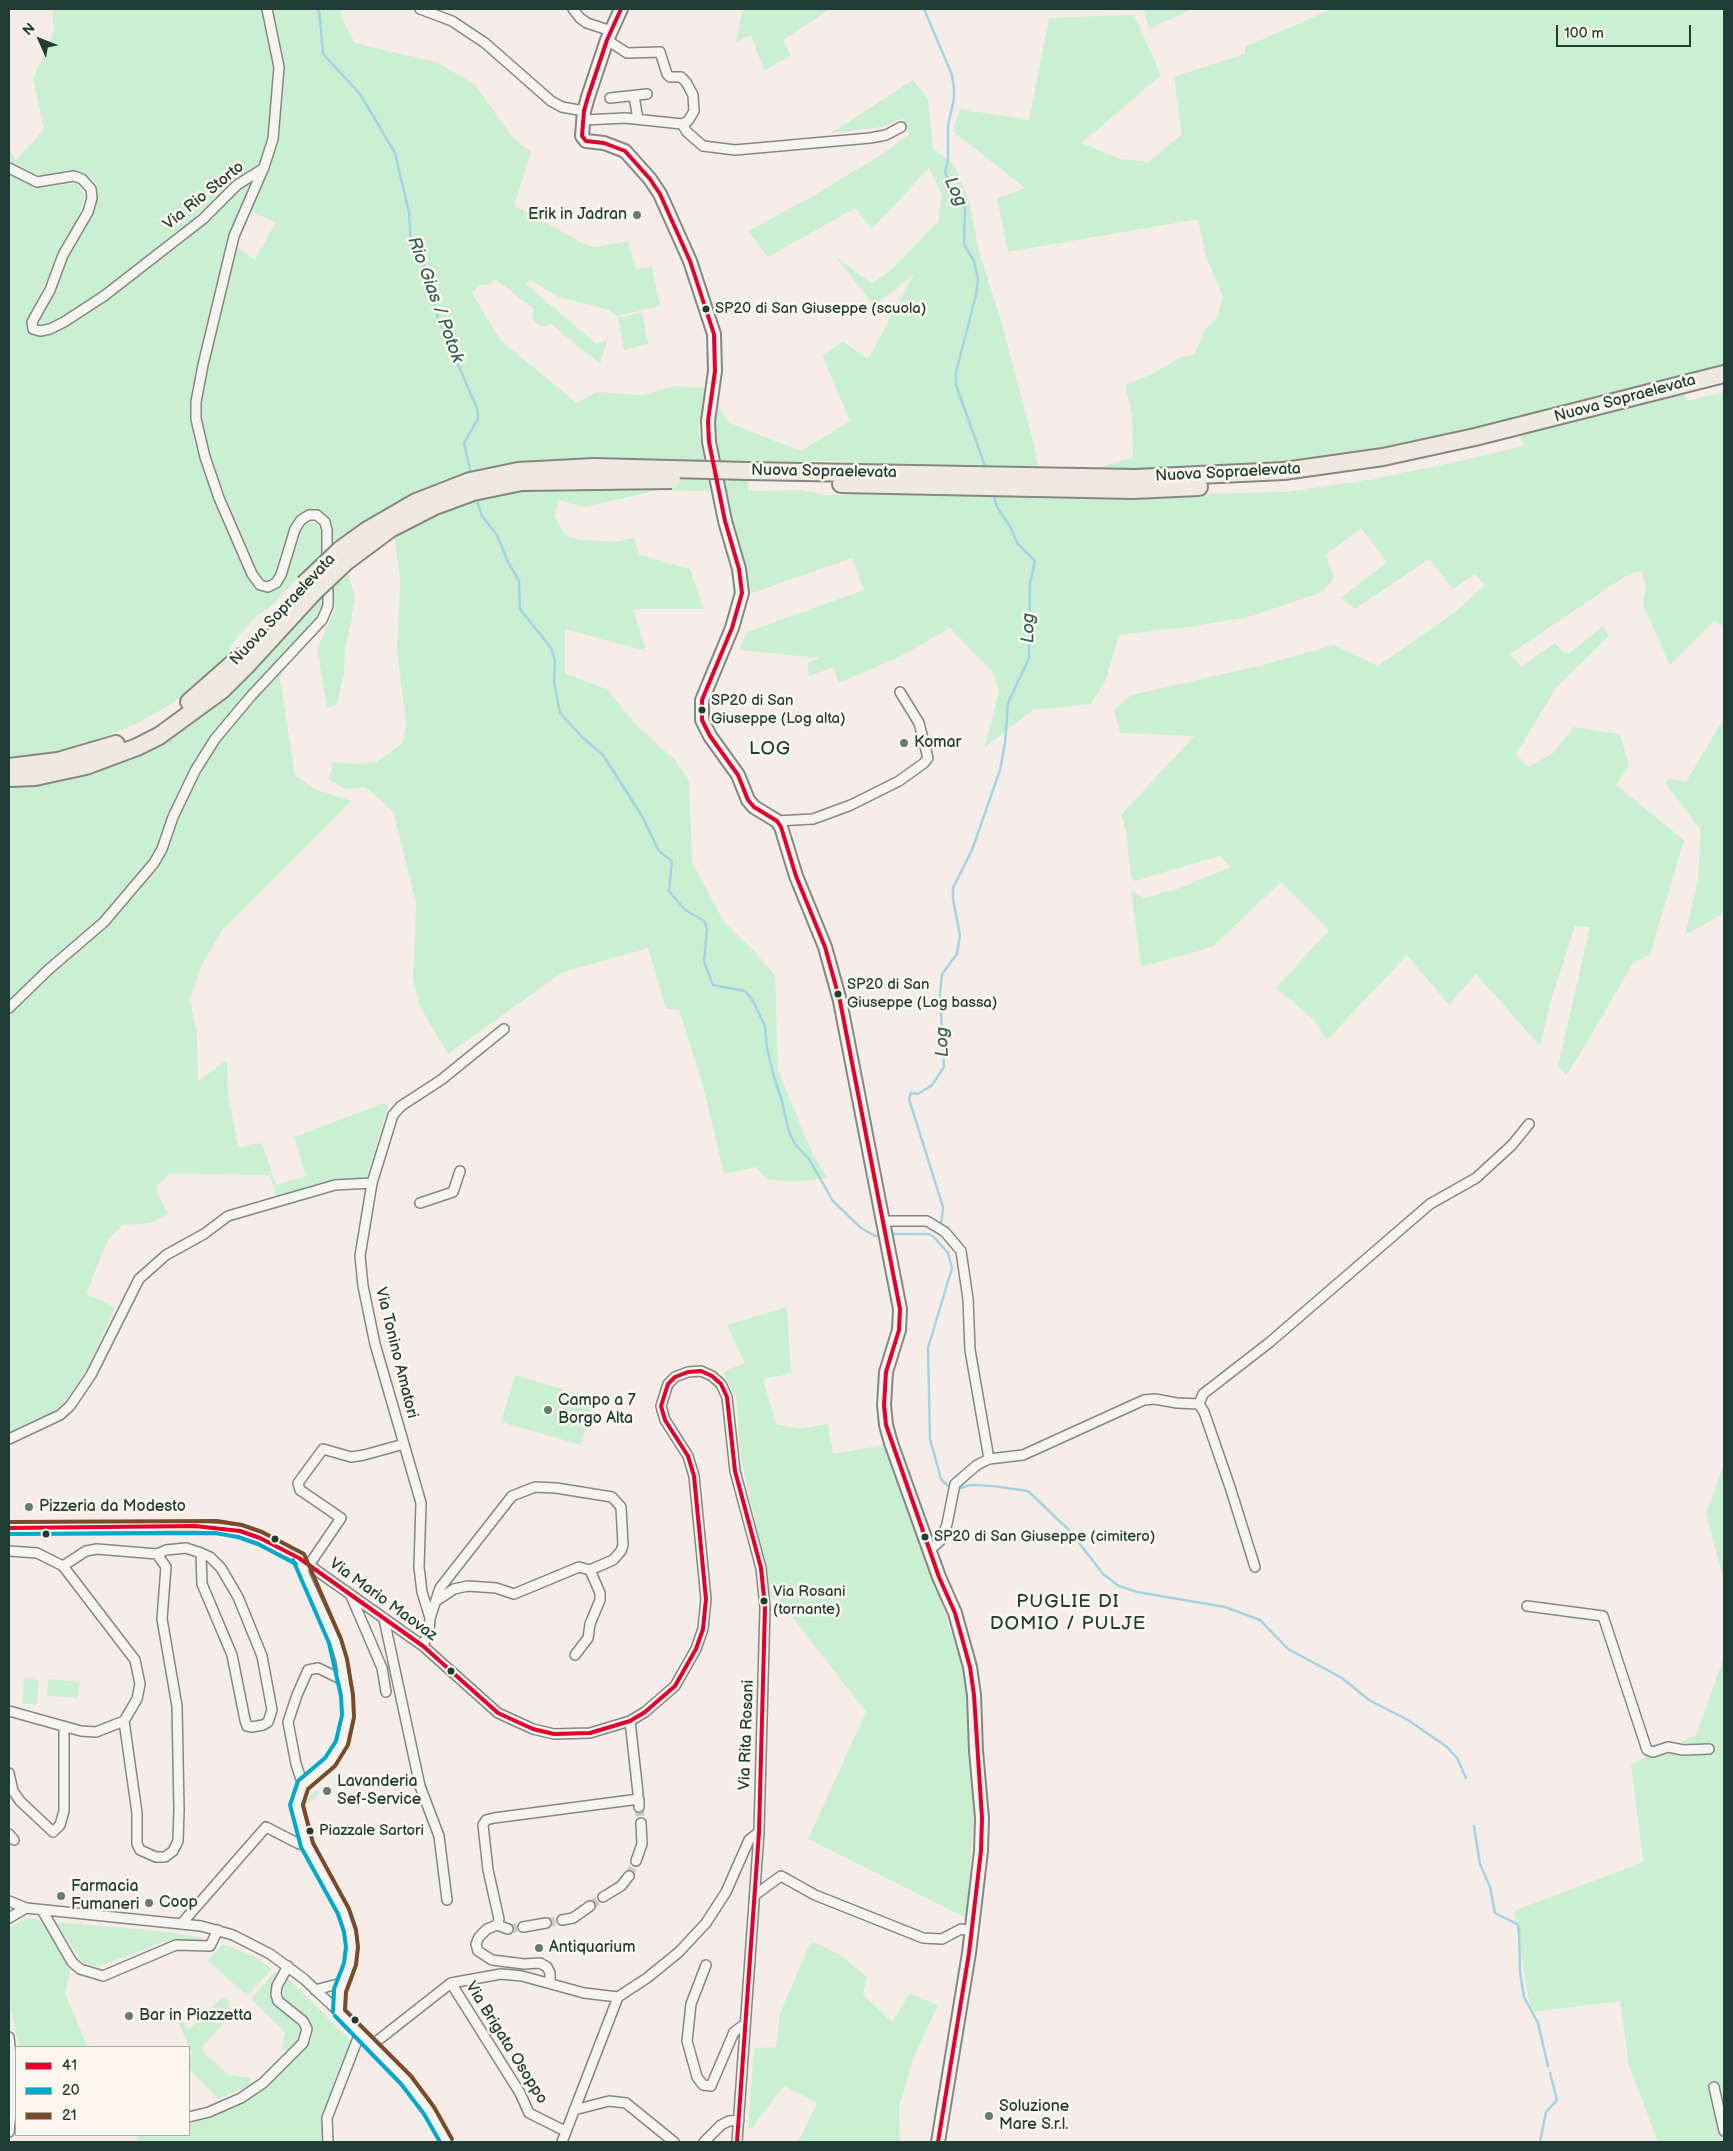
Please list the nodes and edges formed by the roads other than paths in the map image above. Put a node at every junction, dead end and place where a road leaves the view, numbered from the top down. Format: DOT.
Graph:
graph roads {
  1 [pos="267,9"];
  2 [pos="420,9"];
  3 [pos="573,9"];
  4 [pos="621,9"];
  5 [pos="609,36"];
  6 [pos="647,94"];
  7 [pos="634,96"];
  8 [pos="610,98"];
  9 [pos="584,115"];
  10 [pos="638,119"];
  11 [pos="682,124"];
  12 [pos="901,128"];
  13 [pos="264,167"];
  14 [pos="9,168"];
  15 [pos="1724,374"];
  16 [pos="1724,385"];
  17 [pos="1684,389"];
  18 [pos="309,588"];
  19 [pos="900,692"];
  20 [pos="9,767"];
  21 [pos="9,778"];
  22 [pos="777,821"];
  23 [pos="9,1008"];
  24 [pos="504,1029"];
  25 [pos="1529,1124"];
  26 [pos="460,1171"];
  27 [pos="372,1182"];
  28 [pos="420,1203"];
  29 [pos="884,1220"];
  30 [pos="675,1377"];
  31 [pos="1199,1404"];
  32 [pos="9,1439"];
  33 [pos="404,1444"];
  34 [pos="989,1459"];
  35 [pos="9,1528"];
  36 [pos="930,1550"];
  37 [pos="9,1551"];
  38 [pos="201,1552"];
  39 [pos="157,1554"];
  40 [pos="299,1558"];
  41 [pos="309,1565"];
  42 [pos="63,1566"];
  43 [pos="1256,1566"];
  44 [pos="590,1570"];
  45 [pos="351,1596"];
  46 [pos="436,1601"];
  47 [pos="1528,1606"];
  48 [pos="430,1618"];
  49 [pos="384,1620"];
  50 [pos="423,1646"];
  51 [pos="575,1655"];
  52 [pos="346,1681"];
  53 [pos="386,1692"];
  54 [pos="9,1711"];
  55 [pos="124,1721"];
  56 [pos="630,1721"];
  57 [pos="64,1728"];
  58 [pos="1709,1749"];
  59 [pos="9,1774"];
  60 [pos="303,1785"];
  61 [pos="638,1793"];
  62 [pos="639,1807"];
  63 [pos="641,1823"];
  64 [pos="759,1832"];
  65 [pos="307,1845"];
  66 [pos="636,1862"];
  67 [pos="629,1876"];
  68 [pos="755,1896"];
  69 [pos="603,1897"];
  70 [pos="447,1900"];
  71 [pos="9,1901"];
  72 [pos="590,1906"];
  73 [pos="26,1908"];
  74 [pos="42,1910"];
  75 [pos="9,1918"];
  76 [pos="562,1920"];
  77 [pos="182,1923"];
  78 [pos="546,1923"];
  79 [pos="497,1925"];
  80 [pos="523,1927"];
  81 [pos="508,1929"];
  82 [pos="218,1930"];
  83 [pos="972,1931"];
  84 [pos="706,1965"];
  85 [pos="288,1966"];
  86 [pos="345,1978"];
  87 [pos="451,1983"];
  88 [pos="550,1983"];
  89 [pos="315,1990"];
  90 [pos="618,1997"];
  91 [pos="339,2012"];
  92 [pos="745,2024"];
  93 [pos="360,2033"];
  94 [pos="9,2038"];
  95 [pos="372,2045"];
  96 [pos="1724,2092"];
  97 [pos="574,2110"];
  98 [pos="190,2117"];
  99 [pos="14,2118"];
  100 [pos="739,2120"];
  101 [pos="565,2131"];
  102 [pos="1724,2131"];
  103 [pos="9,2132"];
  104 [pos="328,2142"];
  105 [pos="446,2142"];
  106 [pos="562,2142"];
  107 [pos="674,2142"];
  108 [pos="704,2142"];
  109 [pos="737,2142"];
  110 [pos="938,2142"];
  1 -- 13 [label="street"];
  2 -- 9 [label="street"];
  3 -- 5 [label="street"];
  4 -- 5 [label="street"];
  5 -- 9 [label="street"];
  5 -- 11 [label="street"];
  6 -- 7 [label="street"];
  7 -- 8 [label="street"];
  7 -- 10 [label="street"];
  9 -- 10 [label="street"];
  9 -- 22 [label="street"];
  10 -- 11 [label="street"];
  11 -- 12 [label="street"];
  13 -- 14 [label="street, Via Rio Storto"];
  13 -- 23 [label="street, Via Rio Storto"];
  15 -- 17 [label="highway, Nuova Sopraelevata"];
  16 -- 17 [label="highway, Nuova Sopraelevata"];
  17 -- 18 [label="highway, Nuova Sopraelevata, bridge"];
  18 -- 20 [label="highway, Nuova Sopraelevata"];
  18 -- 21 [label="highway, Nuova Sopraelevata"];
  19 -- 22 [label="street"];
  22 -- 29 [label="street"];
  24 -- 27 [label="street, Via Tonino Amatori"];
  25 -- 31 [label="street"];
  26 -- 28 [label="street"];
  27 -- 32 [label="street"];
  27 -- 33 [label="street, Via Tonino Amatori"];
  29 -- 34 [label="street"];
  29 -- 36 [label="street"];
  30 -- 56 [label="street, Via Mario Maovaz"];
  30 -- 64 [label="street, Via Rita Rosani"];
  31 -- 34 [label="street"];
  31 -- 43 [label="street"];
  33 -- 41 [label="street"];
  33 -- 48 [label="street, Via Tonino Amatori"];
  34 -- 36 [label="street"];
  35 -- 40 [label="street, Via Mario Maovaz"];
  36 -- 83 [label="street"];
  37 -- 42 [label="street"];
  38 -- 38 [label="street"];
  38 -- 39 [label="street"];
  39 -- 42 [label="street"];
  39 -- 55 [label="street"];
  40 -- 41 [label="street, Via Mario Maovaz"];
  40 -- 52 [label="street"];
  41 -- 45 [label="street, Via Mario Maovaz"];
  42 -- 55 [label="street"];
  44 -- 46 [label="street"];
  44 -- 46 [label="street"];
  44 -- 51 [label="street"];
  45 -- 49 [label="street, Via Mario Maovaz"];
  45 -- 53 [label="street"];
  46 -- 48 [label="street"];
  47 -- 58 [label="street"];
  48 -- 50 [label="street"];
  49 -- 50 [label="street, Via Mario Maovaz"];
  49 -- 70 [label="street"];
  50 -- 56 [label="street, Via Mario Maovaz"];
  52 -- 60 [label="street"];
  52 -- 60 [label="street"];
  54 -- 57 [label="street"];
  55 -- 57 [label="street"];
  56 -- 61 [label="street"];
  57 -- 59 [label="street"];
  60 -- 65 [label="street"];
  62 -- 79 [label="street"];
  63 -- 66 [label="street"];
  64 -- 68 [label="street, Via Rita Rosani"];
  64 -- 90 [label="street"];
  65 -- 77 [label="street"];
  65 -- 86 [label="street"];
  67 -- 69 [label="street"];
  68 -- 83 [label="street"];
  68 -- 92 [label="street, Via Rita Rosani"];
  71 -- 73 [label="street"];
  72 -- 76 [label="street"];
  73 -- 74 [label="street"];
  73 -- 75 [label="street"];
  74 -- 77 [label="street"];
  74 -- 82 [label="street"];
  77 -- 82 [label="street"];
  78 -- 80 [label="street"];
  79 -- 81 [label="street"];
  79 -- 88 [label="street"];
  82 -- 85 [label="street"];
  83 -- 110 [label="street"];
  84 -- 92 [label="street"];
  85 -- 89 [label="street"];
  85 -- 98 [label="street"];
  86 -- 89 [label="street"];
  86 -- 91 [label="street"];
  87 -- 88 [label="street"];
  87 -- 95 [label="street"];
  87 -- 101 [label="street, Via Brigata Osoppo"];
  88 -- 90 [label="street"];
  89 -- 91 [label="street"];
  90 -- 97 [label="street"];
  91 -- 93 [label="street"];
  92 -- 100 [label="street, Via Rita Rosani"];
  93 -- 95 [label="street"];
  93 -- 104 [label="street"];
  94 -- 99 [label="street"];
  95 -- 105 [label="street"];
  96 -- 102 [label="street"];
  97 -- 101 [label="street"];
  97 -- 107 [label="street"];
  99 -- 103 [label="street"];
  100 -- 108 [label="street"];
  100 -- 109 [label="street, Via Rita Rosani"];
  101 -- 106 [label="street"];
}
